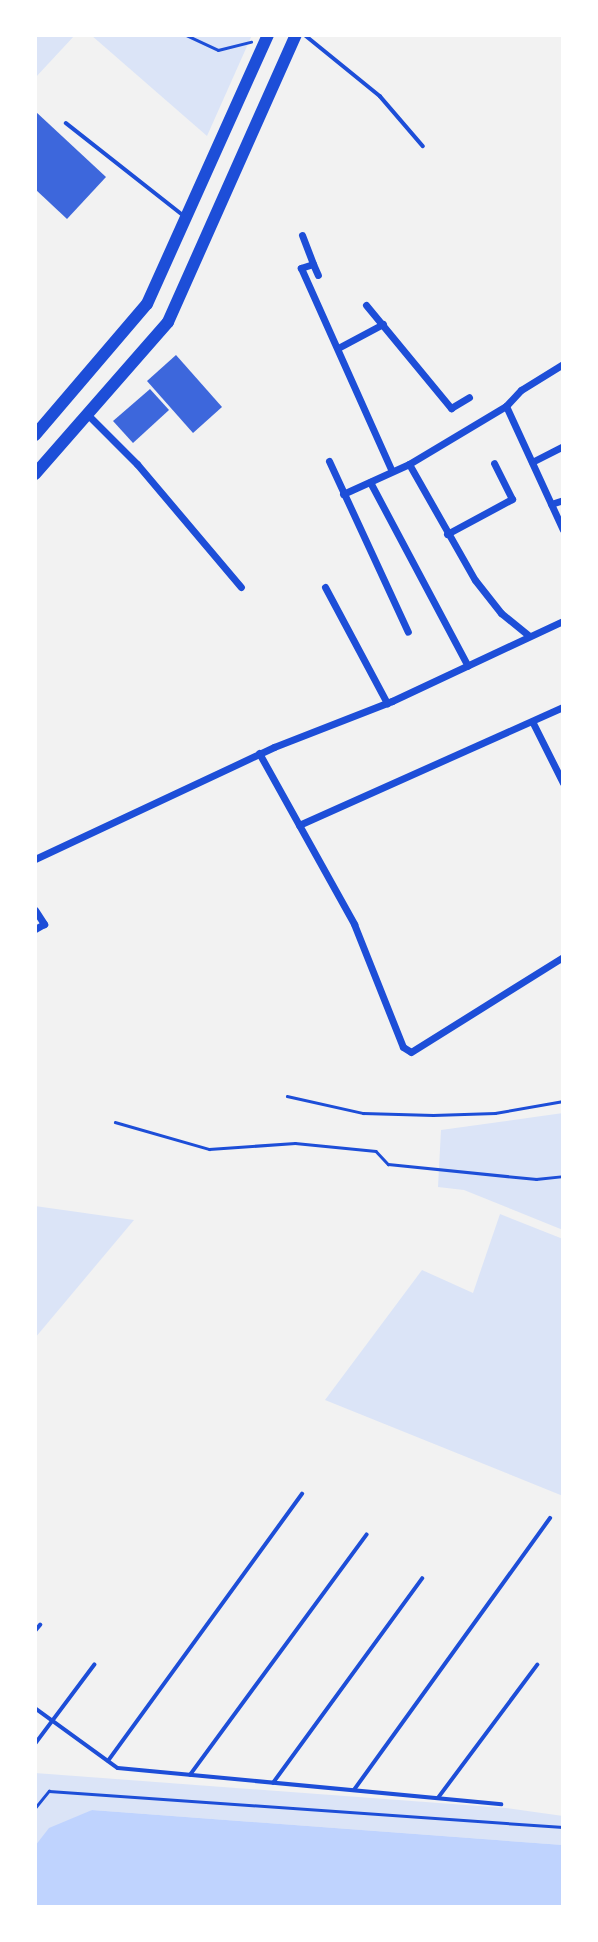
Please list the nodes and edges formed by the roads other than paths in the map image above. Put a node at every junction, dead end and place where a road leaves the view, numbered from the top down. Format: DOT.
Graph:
graph roads {
  1 [pos="296,35"];
  2 [pos="305,35"];
  3 [pos="267,36"];
  4 [pos="66,123"];
  5 [pos="423,146"];
  6 [pos="186,218"];
  7 [pos="302,235"];
  8 [pos="313,264"];
  9 [pos="318,275"];
  10 [pos="366,305"];
  11 [pos="383,324"];
  12 [pos="338,348"];
  13 [pos="563,363"];
  14 [pos="469,397"];
  15 [pos="506,406"];
  16 [pos="87,414"];
  17 [pos="35,435"];
  18 [pos="563,446"];
  19 [pos="329,461"];
  20 [pos="532,462"];
  21 [pos="494,463"];
  22 [pos="409,464"];
  23 [pos="392,471"];
  24 [pos="35,474"];
  25 [pos="370,482"];
  26 [pos="344,494"];
  27 [pos="563,500"];
  28 [pos="551,505"];
  29 [pos="563,530"];
  30 [pos="447,534"];
  31 [pos="240,587"];
  32 [pos="325,587"];
  33 [pos="563,621"];
  34 [pos="408,632"];
  35 [pos="529,636"];
  36 [pos="468,666"];
  37 [pos="387,703"];
  38 [pos="563,707"];
  39 [pos="533,723"];
  40 [pos="259,753"];
  41 [pos="563,783"];
  42 [pos="299,825"];
  43 [pos="35,859"];
  44 [pos="35,910"];
  45 [pos="35,929"];
  46 [pos="563,957"];
  47 [pos="302,1494"];
  48 [pos="550,1518"];
  49 [pos="366,1535"];
  50 [pos="422,1578"];
  51 [pos="40,1625"];
  52 [pos="35,1631"];
  53 [pos="94,1665"];
  54 [pos="537,1665"];
  55 [pos="35,1708"];
  56 [pos="52,1721"];
  57 [pos="35,1744"];
  58 [pos="108,1761"];
  59 [pos="190,1775"];
  60 [pos="272,1783"];
  61 [pos="354,1790"];
  62 [pos="439,1798"];
  63 [pos="501,1804"];
  1 -- 16 [label="main road"];
  2 -- 5 [label="lane"];
  3 -- 6 [label="main road"];
  4 -- 6 [label="lane"];
  6 -- 17 [label="main road"];
  7 -- 8 [label="street"];
  8 -- 9 [label="street"];
  8 -- 12 [label="street"];
  10 -- 11 [label="street"];
  11 -- 12 [label="street"];
  11 -- 14 [label="street"];
  12 -- 23 [label="street"];
  13 -- 15 [label="street"];
  15 -- 20 [label="street"];
  15 -- 22 [label="street"];
  16 -- 24 [label="main road"];
  16 -- 31 [label="street"];
  18 -- 20 [label="street"];
  19 -- 26 [label="street"];
  20 -- 28 [label="street"];
  21 -- 30 [label="street"];
  22 -- 23 [label="street"];
  22 -- 30 [label="street"];
  23 -- 25 [label="street"];
  25 -- 26 [label="street"];
  25 -- 36 [label="street"];
  26 -- 34 [label="street"];
  27 -- 28 [label="street"];
  28 -- 29 [label="street"];
  30 -- 35 [label="street"];
  32 -- 37 [label="street"];
  33 -- 35 [label="street"];
  35 -- 36 [label="street"];
  36 -- 37 [label="street"];
  37 -- 40 [label="street"];
  38 -- 39 [label="street"];
  39 -- 41 [label="street"];
  39 -- 42 [label="street"];
  40 -- 42 [label="street"];
  40 -- 43 [label="street"];
  42 -- 46 [label="street"];
  44 -- 45 [label="street"];
  47 -- 58 [label="lane"];
  48 -- 61 [label="lane"];
  49 -- 59 [label="lane"];
  50 -- 60 [label="lane"];
  51 -- 52 [label="lane"];
  53 -- 56 [label="lane"];
  54 -- 62 [label="lane"];
  55 -- 56 [label="lane"];
  56 -- 57 [label="lane"];
  56 -- 58 [label="lane"];
  58 -- 59 [label="lane"];
  59 -- 60 [label="lane"];
  60 -- 61 [label="lane"];
  61 -- 62 [label="lane"];
  62 -- 63 [label="lane"];
}
